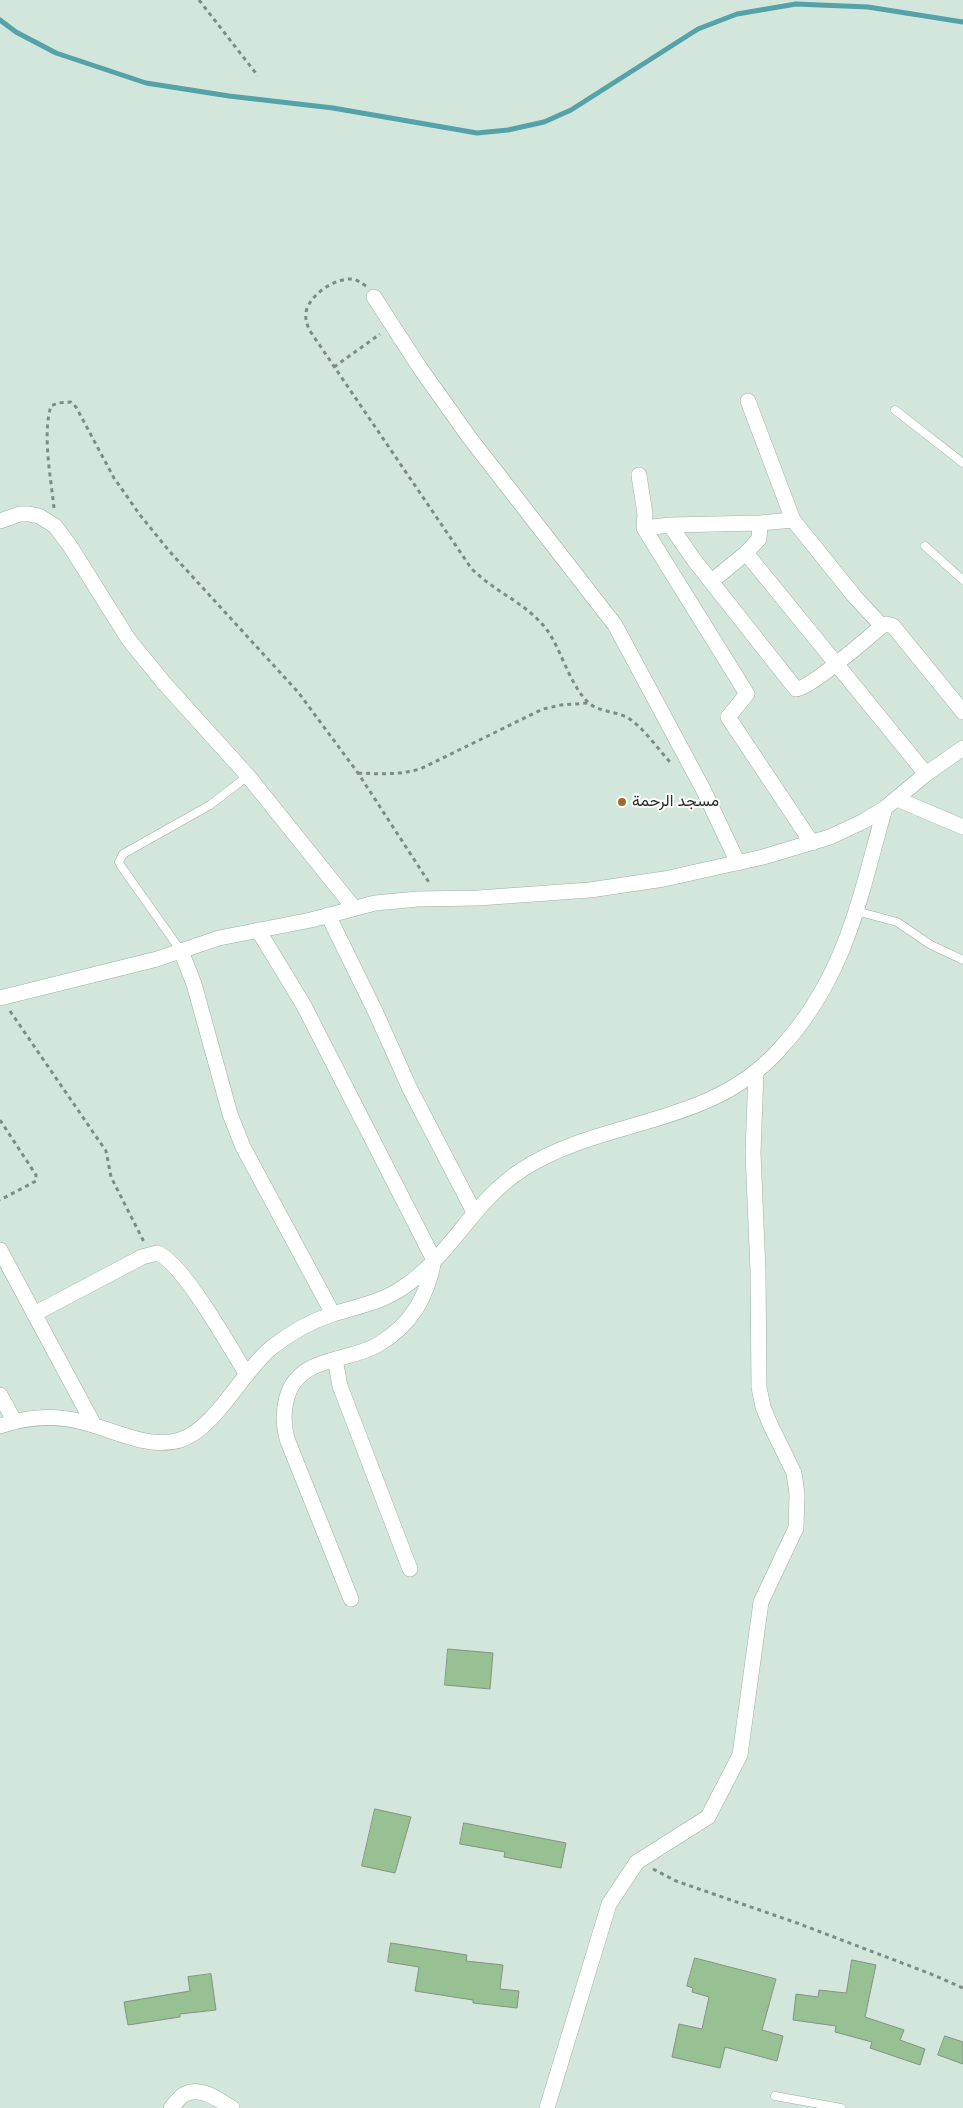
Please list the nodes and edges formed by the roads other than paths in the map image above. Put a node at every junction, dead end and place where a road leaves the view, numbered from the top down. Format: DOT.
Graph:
graph roads {
  1 [pos="374,296"];
  2 [pos="748,401"];
  3 [pos="895,410"];
  4 [pos="963,463"];
  5 [pos="639,475"];
  6 [pos="0,520"];
  7 [pos="793,520"];
  8 [pos="760,523"];
  9 [pos="670,525"];
  10 [pos="644,528"];
  11 [pos="925,546"];
  12 [pos="746,553"];
  13 [pos="963,580"];
  14 [pos="712,581"];
  15 [pos="882,626"];
  16 [pos="835,664"];
  17 [pos="963,712"];
  18 [pos="963,748"];
  19 [pos="926,774"];
  20 [pos="248,776"];
  21 [pos="891,803"];
  22 [pos="963,827"];
  23 [pos="812,843"];
  24 [pos="738,863"];
  25 [pos="354,908"];
  26 [pos="856,911"];
  27 [pos="328,916"];
  28 [pos="258,930"];
  29 [pos="181,952"];
  30 [pos="963,960"];
  31 [pos="1,998"];
  32 [pos="756,1072"];
  33 [pos="474,1212"];
  34 [pos="0,1250"];
  35 [pos="434,1260"];
  36 [pos="34,1314"];
  37 [pos="333,1314"];
  38 [pos="335,1359"];
  39 [pos="247,1375"];
  40 [pos="0,1395"];
  41 [pos="15,1422"];
  42 [pos="94,1425"];
  43 [pos="0,1426"];
  44 [pos="410,1569"];
  45 [pos="351,1599"];
  46 [pos="775,2096"];
  47 [pos="171,2108"];
  48 [pos="232,2108"];
  49 [pos="547,2108"];
  50 [pos="841,2108"];
  1 -- 24 [label="street"];
  2 -- 7 [label="street"];
  3 -- 4 [label="lane"];
  5 -- 10 [label="street"];
  6 -- 20 [label="street"];
  7 -- 8 [label="street"];
  7 -- 15 [label="street"];
  8 -- 9 [label="street"];
  8 -- 12 [label="street"];
  9 -- 10 [label="street"];
  9 -- 14 [label="street"];
  10 -- 23 [label="street"];
  11 -- 13 [label="lane"];
  12 -- 14 [label="street"];
  12 -- 16 [label="street"];
  14 -- 16 [label="street"];
  15 -- 16 [label="street"];
  15 -- 17 [label="street"];
  16 -- 19 [label="street"];
  18 -- 19 [label="street"];
  19 -- 21 [label="street"];
  20 -- 25 [label="street"];
  20 -- 29 [label="lane"];
  21 -- 22 [label="street"];
  21 -- 23 [label="street"];
  21 -- 26 [label="street"];
  23 -- 24 [label="street"];
  24 -- 25 [label="street"];
  25 -- 27 [label="street"];
  26 -- 30 [label="lane"];
  26 -- 32 [label="street"];
  27 -- 28 [label="street"];
  27 -- 33 [label="street"];
  28 -- 29 [label="street"];
  28 -- 35 [label="street"];
  29 -- 31 [label="street"];
  29 -- 37 [label="street"];
  32 -- 33 [label="street"];
  32 -- 49 [label="street"];
  33 -- 35 [label="street"];
  34 -- 36 [label="street"];
  35 -- 37 [label="street"];
  35 -- 38 [label="street"];
  36 -- 39 [label="street"];
  36 -- 42 [label="street"];
  37 -- 39 [label="street"];
  38 -- 44 [label="street"];
  38 -- 45 [label="street"];
  39 -- 42 [label="street"];
  40 -- 41 [label="street"];
  41 -- 42 [label="street"];
  41 -- 43 [label="street"];
  46 -- 50 [label="lane"];
  47 -- 48 [label="street"];
}
